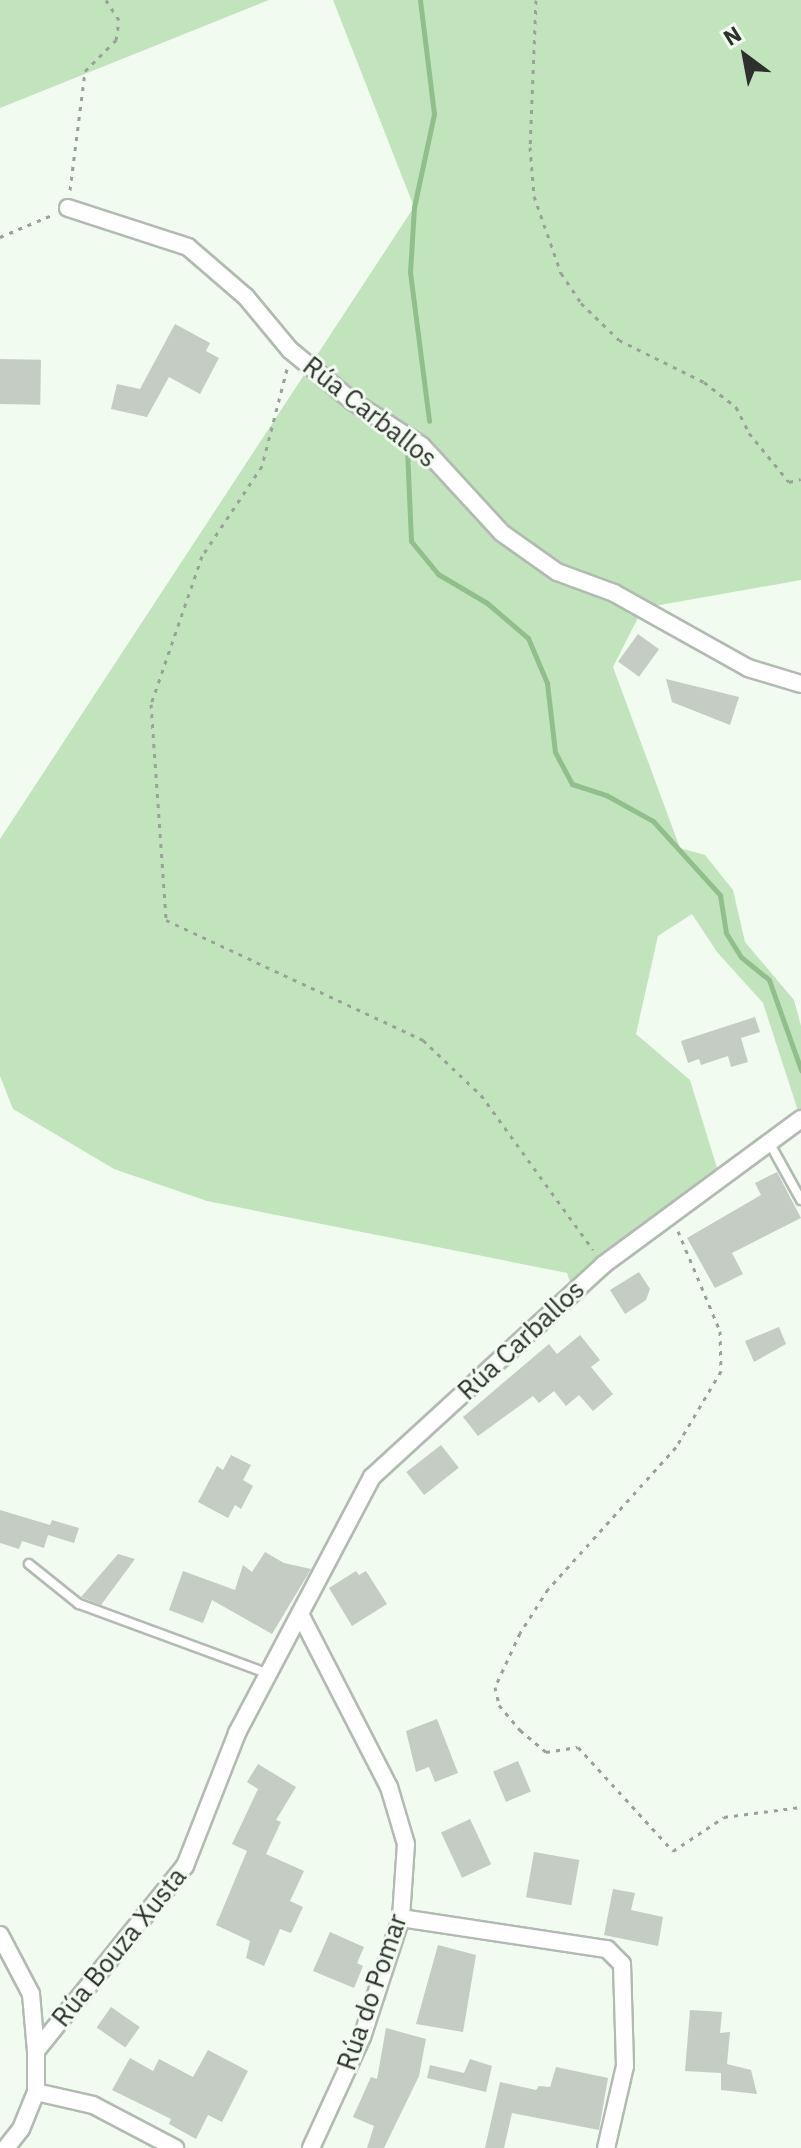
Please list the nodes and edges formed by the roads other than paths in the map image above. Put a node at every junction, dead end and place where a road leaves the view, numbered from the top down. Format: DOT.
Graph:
graph roads {
  1 [pos="68,208"];
  2 [pos="801,684"];
  3 [pos="801,1119"];
  4 [pos="770,1144"];
  5 [pos="801,1200"];
  6 [pos="29,1564"];
  7 [pos="300,1614"];
  8 [pos="267,1673"];
  9 [pos="401,1918"];
  10 [pos="0,1935"];
  11 [pos="8,1960"];
  12 [pos="36,2051"];
  13 [pos="36,2092"];
  14 [pos="6,2148"];
  15 [pos="175,2148"];
  16 [pos="311,2148"];
  17 [pos="606,2148"];
  1 -- 2 [label="street, Rúa Carballos"];
  3 -- 4 [label="street, Rúa Carballos"];
  4 -- 5 [label="lane"];
  4 -- 7 [label="street, Rúa Carballos"];
  6 -- 8 [label="lane"];
  7 -- 8 [label="street, Rúa Bouza Xusta"];
  7 -- 9 [label="street, Rúa do Pomar"];
  8 -- 12 [label="street, Rúa Bouza Xusta"];
  9 -- 16 [label="street, Rúa do Pomar"];
  9 -- 17 [label="street"];
  10 -- 11 [label="street"];
  11 -- 12 [label="street"];
  12 -- 13 [label="street, Rúa Bouza Xusta"];
  13 -- 14 [label="street, Rúa Bouza Xusta"];
  13 -- 15 [label="street"];
}
